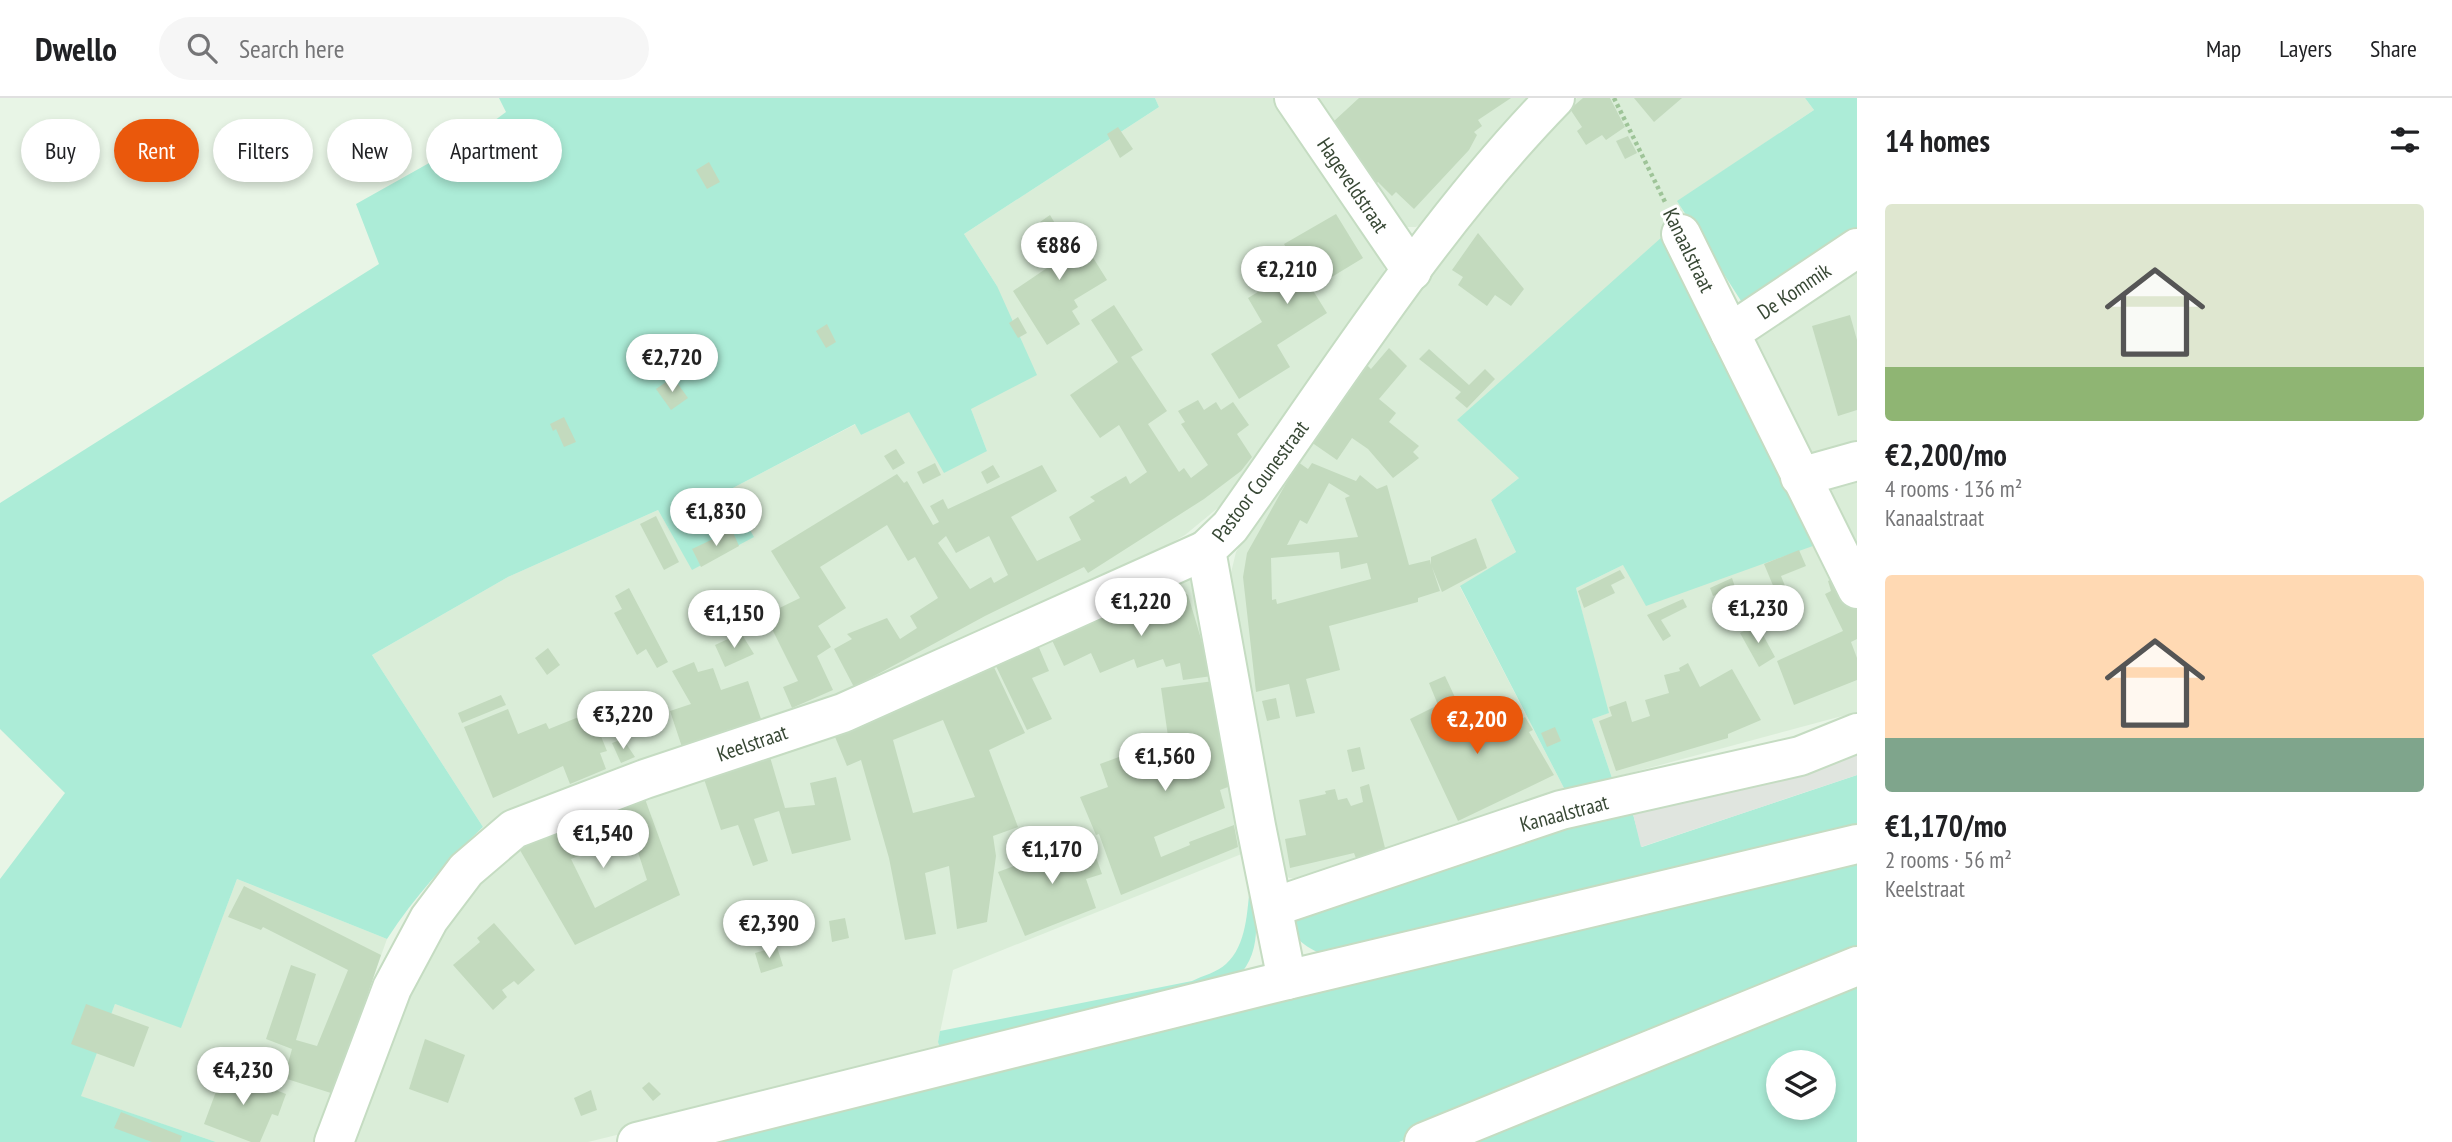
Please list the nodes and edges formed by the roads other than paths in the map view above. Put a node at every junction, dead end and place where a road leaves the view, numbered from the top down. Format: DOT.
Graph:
graph roads {
  1 [pos="1294,98"];
  2 [pos="1555,98"];
  3 [pos="1681,234"];
  4 [pos="1857,248"];
  5 [pos="1412,271"];
  6 [pos="1730,333"];
  7 [pos="1857,461"];
  8 [pos="1800,477"];
  9 [pos="1206,550"];
  10 [pos="1857,589"];
  11 [pos="1857,733"];
  12 [pos="1857,844"];
  13 [pos="1274,907"];
  14 [pos="1857,966"];
  15 [pos="1287,980"];
  16 [pos="736,1130"];
  17 [pos="334,1142"];
  18 [pos="637,1142"];
  19 [pos="1424,1142"];
  1 -- 5 [label="street, Hageveldstraat"];
  2 -- 5 [label="street, Pastoor Counestraat"];
  3 -- 6 [label="street, Kanaalstraat"];
  4 -- 6 [label="street, De Kommik"];
  5 -- 9 [label="street, Pastoor Counestraat"];
  6 -- 8 [label="street, Kanaalstraat"];
  7 -- 8 [label="street"];
  8 -- 10 [label="street, Kanaalstraat"];
  9 -- 13 [label="street, Pastoor Counestraat"];
  9 -- 17 [label="street, Keelstraat"];
  11 -- 13 [label="street, Kanaalstraat"];
  12 -- 15 [label="street"];
  13 -- 15 [label="street, Pastoor Counestraat"];
  14 -- 19 [label="street"];
  15 -- 16 [label="street"];
  16 -- 18 [label="street"];
}
